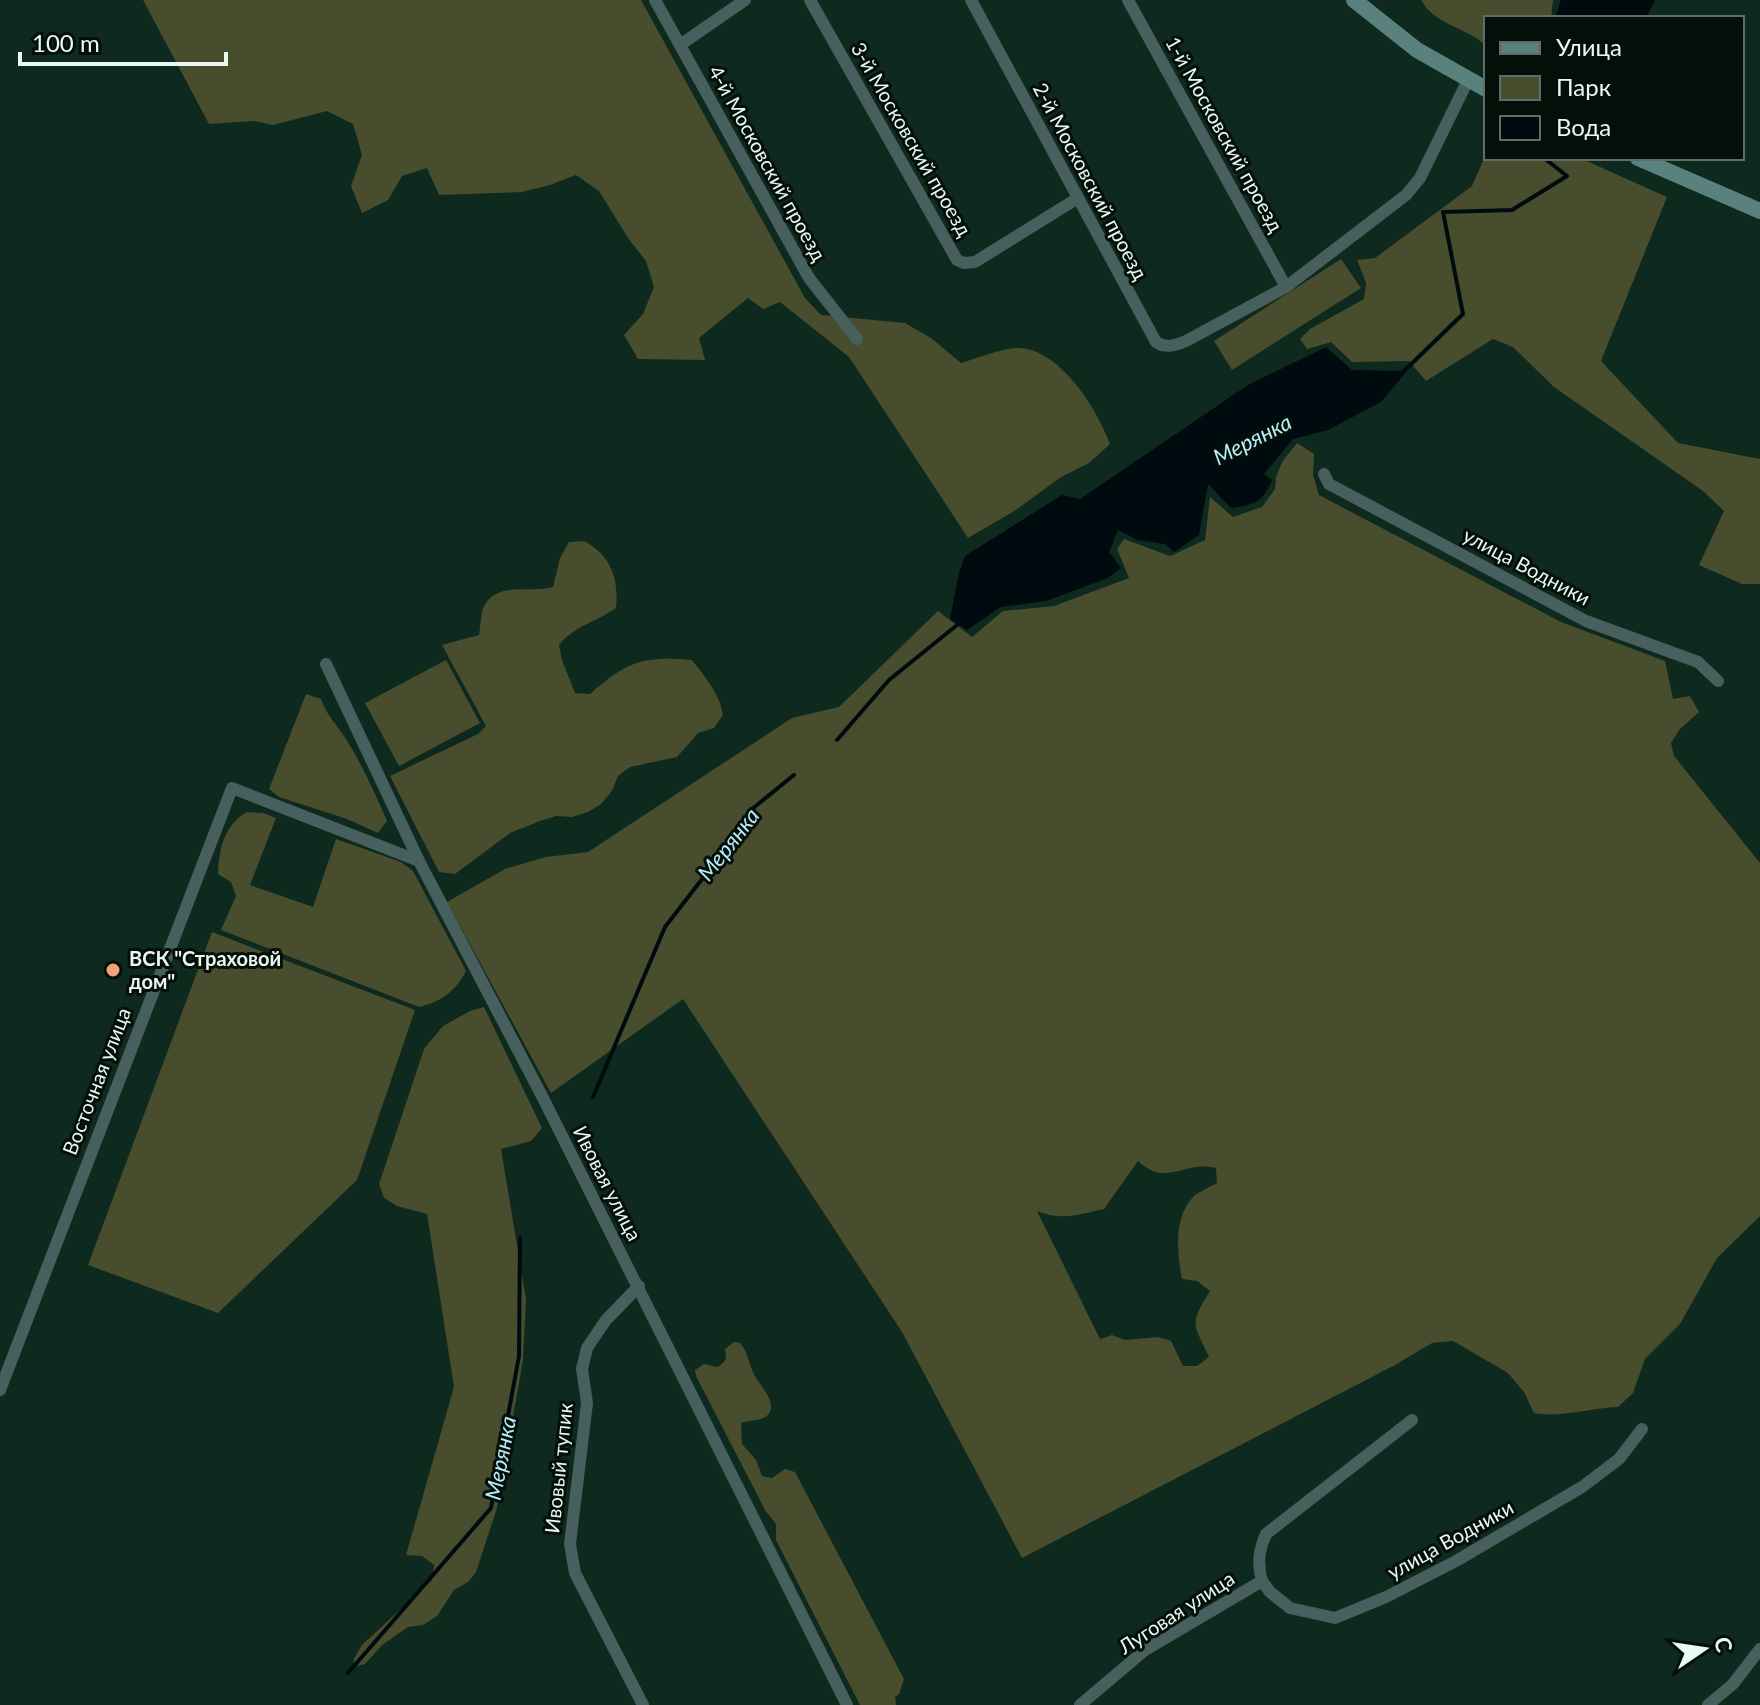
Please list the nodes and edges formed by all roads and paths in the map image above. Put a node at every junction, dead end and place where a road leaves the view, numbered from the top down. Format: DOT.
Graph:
graph roads {
  1 [pos="655,0"];
  2 [pos="745,0"];
  3 [pos="810,0"];
  4 [pos="971,0"];
  5 [pos="1128,0"];
  6 [pos="1354,0"];
  7 [pos="680,45"];
  8 [pos="1468,80"];
  9 [pos="1484,88"];
  10 [pos="1643,160"];
  11 [pos="1078,198"];
  12 [pos="1760,211"];
  13 [pos="1286,287"];
  14 [pos="857,339"];
  15 [pos="1324,474"];
  16 [pos="326,664"];
  17 [pos="1718,681"];
  18 [pos="419,861"];
  19 [pos="639,1286"];
  20 [pos="0,1390"];
  21 [pos="1412,1420"];
  22 [pos="1642,1429"];
  23 [pos="1262,1581"];
  24 [pos="1760,1649"];
  25 [pos="643,1705"];
  26 [pos="847,1705"];
  27 [pos="1080,1705"];
  28 [pos="1708,1705"];
  1 -- 7 [label="street, 4-й Московский проезд"];
  2 -- 7 [label="street"];
  3 -- 11 [label="street, 3-й Московский проезд"];
  4 -- 11 [label="street, 2-й Московский проезд"];
  5 -- 13 [label="street, 1-й Московский проезд"];
  6 -- 8 [label="main road"];
  7 -- 14 [label="street, 4-й Московский проезд"];
  8 -- 9 [label="main road"];
  8 -- 13 [label="street"];
  10 -- 12 [label="main road"];
  11 -- 13 [label="street, 2-й Московский проезд"];
  15 -- 17 [label="street, улица Водники"];
  16 -- 18 [label="street, Ивовая улица"];
  18 -- 19 [label="street, Ивовая улица"];
  18 -- 20 [label="street, Восточная улица"];
  19 -- 25 [label="street, Ивовый тупик"];
  19 -- 26 [label="street, Ивовая улица"];
  21 -- 23 [label="street, Луговая улица"];
  22 -- 23 [label="street, улица Водники"];
  23 -- 27 [label="street, Луговая улица"];
  24 -- 28 [label="street"];
}
